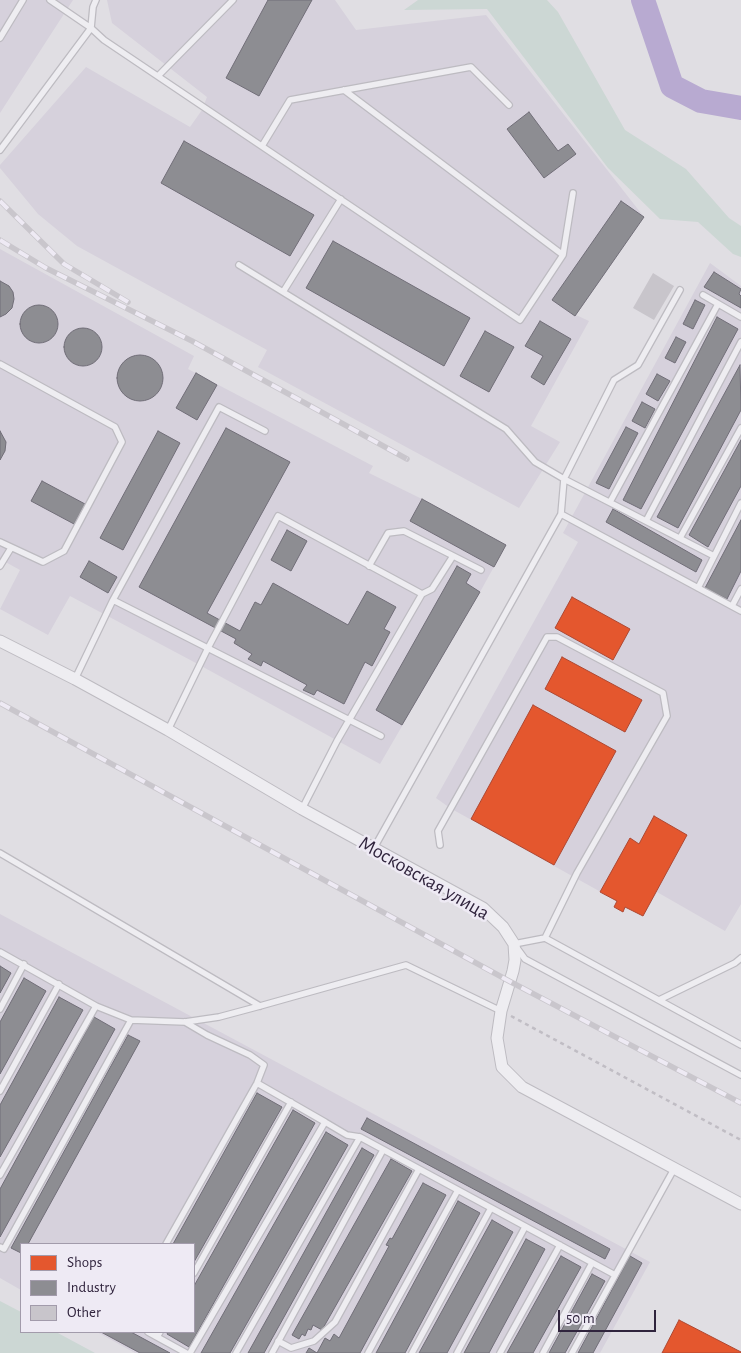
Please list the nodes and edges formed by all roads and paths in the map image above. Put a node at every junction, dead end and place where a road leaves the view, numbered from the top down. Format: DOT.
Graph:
graph roads {
  1 [pos="23,0"];
  2 [pos="50,0"];
  3 [pos="96,0"];
  4 [pos="233,0"];
  5 [pos="91,28"];
  6 [pos="0,38"];
  7 [pos="158,76"];
  8 [pos="344,90"];
  9 [pos="509,105"];
  10 [pos="262,146"];
  11 [pos="0,150"];
  12 [pos="573,193"];
  13 [pos="341,199"];
  14 [pos="563,254"];
  15 [pos="239,265"];
  16 [pos="680,290"];
  17 [pos="283,292"];
  18 [pos="703,295"];
  19 [pos="718,304"];
  20 [pos="741,317"];
  21 [pos="741,342"];
  22 [pos="0,364"];
  23 [pos="741,428"];
  24 [pos="265,431"];
  25 [pos="564,479"];
  26 [pos="610,502"];
  27 [pos="741,503"];
  28 [pos="561,514"];
  29 [pos="646,520"];
  30 [pos="680,538"];
  31 [pos="0,542"];
  32 [pos="11,548"];
  33 [pos="453,556"];
  34 [pos="714,556"];
  35 [pos="0,566"];
  36 [pos="369,566"];
  37 [pos="481,570"];
  38 [pos="698,588"];
  39 [pos="741,589"];
  40 [pos="422,594"];
  41 [pos="114,600"];
  42 [pos="732,606"];
  43 [pos="741,611"];
  44 [pos="0,641"];
  45 [pos="208,648"];
  46 [pos="75,679"];
  47 [pos="349,721"];
  48 [pos="168,730"];
  49 [pos="381,736"];
  50 [pos="302,809"];
  51 [pos="440,845"];
  52 [pos="374,848"];
  53 [pos="0,853"];
  54 [pos="545,938"];
  55 [pos="514,944"];
  56 [pos="0,952"];
  57 [pos="741,958"];
  58 [pos="24,964"];
  59 [pos="59,984"];
  60 [pos="659,1000"];
  61 [pos="96,1006"];
  62 [pos="260,1006"];
  63 [pos="0,1009"];
  64 [pos="501,1010"];
  65 [pos="131,1020"];
  66 [pos="185,1022"];
  67 [pos="741,1044"];
  68 [pos="741,1075"];
  69 [pos="257,1083"];
  70 [pos="0,1091"];
  71 [pos="291,1102"];
  72 [pos="325,1122"];
  73 [pos="360,1137"];
  74 [pos="741,1140"];
  75 [pos="383,1150"];
  76 [pos="419,1169"];
  77 [pos="674,1169"];
  78 [pos="0,1175"];
  79 [pos="458,1190"];
  80 [pos="741,1204"];
  81 [pos="491,1208"];
  82 [pos="525,1227"];
  83 [pos="167,1243"];
  84 [pos="560,1245"];
  85 [pos="0,1247"];
  86 [pos="592,1263"];
  87 [pos="195,1270"];
  88 [pos="615,1275"];
  89 [pos="159,1334"];
  90 [pos="278,1341"];
  91 [pos="186,1353"];
  92 [pos="190,1353"];
  93 [pos="236,1353"];
  94 [pos="272,1353"];
  95 [pos="368,1353"];
  96 [pos="412,1353"];
  97 [pos="457,1353"];
  98 [pos="500,1353"];
  99 [pos="543,1353"];
  100 [pos="572,1353"];
  1 -- 6 [label="lane"];
  2 -- 5 [label="lane"];
  3 -- 5 [label="lane"];
  4 -- 7 [label="lane"];
  5 -- 7 [label="lane"];
  5 -- 11 [label="lane"];
  7 -- 10 [label="lane"];
  8 -- 9 [label="lane"];
  8 -- 10 [label="lane"];
  8 -- 14 [label="lane"];
  10 -- 13 [label="lane"];
  12 -- 14 [label="lane"];
  13 -- 14 [label="lane"];
  13 -- 17 [label="lane"];
  15 -- 17 [label="lane"];
  16 -- 25 [label="lane"];
  17 -- 25 [label="lane"];
  18 -- 19 [label="lane"];
  19 -- 20 [label="lane"];
  19 -- 26 [label="lane"];
  21 -- 29 [label="lane"];
  22 -- 32 [label="lane"];
  23 -- 30 [label="lane"];
  24 -- 41 [label="lane"];
  25 -- 26 [label="lane"];
  25 -- 28 [label="lane"];
  26 -- 29 [label="lane"];
  27 -- 34 [label="lane"];
  28 -- 38 [label="lane"];
  28 -- 52 [label="lane"];
  29 -- 30 [label="lane"];
  30 -- 34 [label="lane"];
  31 -- 32 [label="lane"];
  32 -- 35 [label="lane"];
  33 -- 36 [label="lane"];
  33 -- 37 [label="lane"];
  33 -- 40 [label="lane"];
  34 -- 38 [label="lane"];
  36 -- 40 [label="lane"];
  36 -- 45 [label="lane"];
  38 -- 42 [label="lane"];
  39 -- 42 [label="lane"];
  40 -- 47 [label="lane"];
  41 -- 45 [label="lane"];
  41 -- 46 [label="lane"];
  42 -- 43 [label="lane"];
  44 -- 46 [label="street, Московская улица"];
  45 -- 47 [label="lane"];
  45 -- 48 [label="lane"];
  46 -- 48 [label="street, Московская улица"];
  47 -- 49 [label="lane"];
  47 -- 50 [label="lane"];
  48 -- 50 [label="street, Московская улица"];
  50 -- 52 [label="street, Московская улица"];
  51 -- 54 [label="lane"];
  52 -- 55 [label="street, Московская улица"];
  53 -- 62 [label="lane"];
  54 -- 55 [label="lane"];
  54 -- 60 [label="lane"];
  55 -- 64 [label="street"];
  55 -- 68 [label="lane"];
  56 -- 58 [label="lane"];
  57 -- 60 [label="lane"];
  58 -- 59 [label="lane"];
  58 -- 63 [label="lane"];
  59 -- 61 [label="lane"];
  59 -- 70 [label="lane"];
  60 -- 67 [label="lane"];
  61 -- 65 [label="lane"];
  61 -- 78 [label="lane"];
  62 -- 64 [label="lane"];
  62 -- 66 [label="lane"];
  64 -- 74 [label="path"];
  64 -- 77 [label="street"];
  65 -- 66 [label="lane"];
  65 -- 85 [label="lane"];
  66 -- 69 [label="lane"];
  69 -- 71 [label="lane"];
  69 -- 83 [label="lane"];
  71 -- 72 [label="lane"];
  71 -- 87 [label="lane"];
  72 -- 73 [label="lane"];
  72 -- 92 [label="lane"];
  73 -- 75 [label="lane"];
  73 -- 93 [label="lane"];
  75 -- 76 [label="lane"];
  75 -- 90 [label="lane"];
  76 -- 79 [label="lane"];
  76 -- 90 [label="lane"];
  77 -- 80 [label="street"];
  77 -- 88 [label="lane"];
  79 -- 81 [label="lane"];
  79 -- 95 [label="lane"];
  81 -- 82 [label="lane"];
  81 -- 96 [label="lane"];
  82 -- 84 [label="lane"];
  82 -- 97 [label="lane"];
  84 -- 86 [label="lane"];
  84 -- 98 [label="lane"];
  86 -- 88 [label="lane"];
  86 -- 99 [label="lane"];
  88 -- 100 [label="lane"];
  89 -- 91 [label="lane"];
  90 -- 94 [label="lane"];
}
